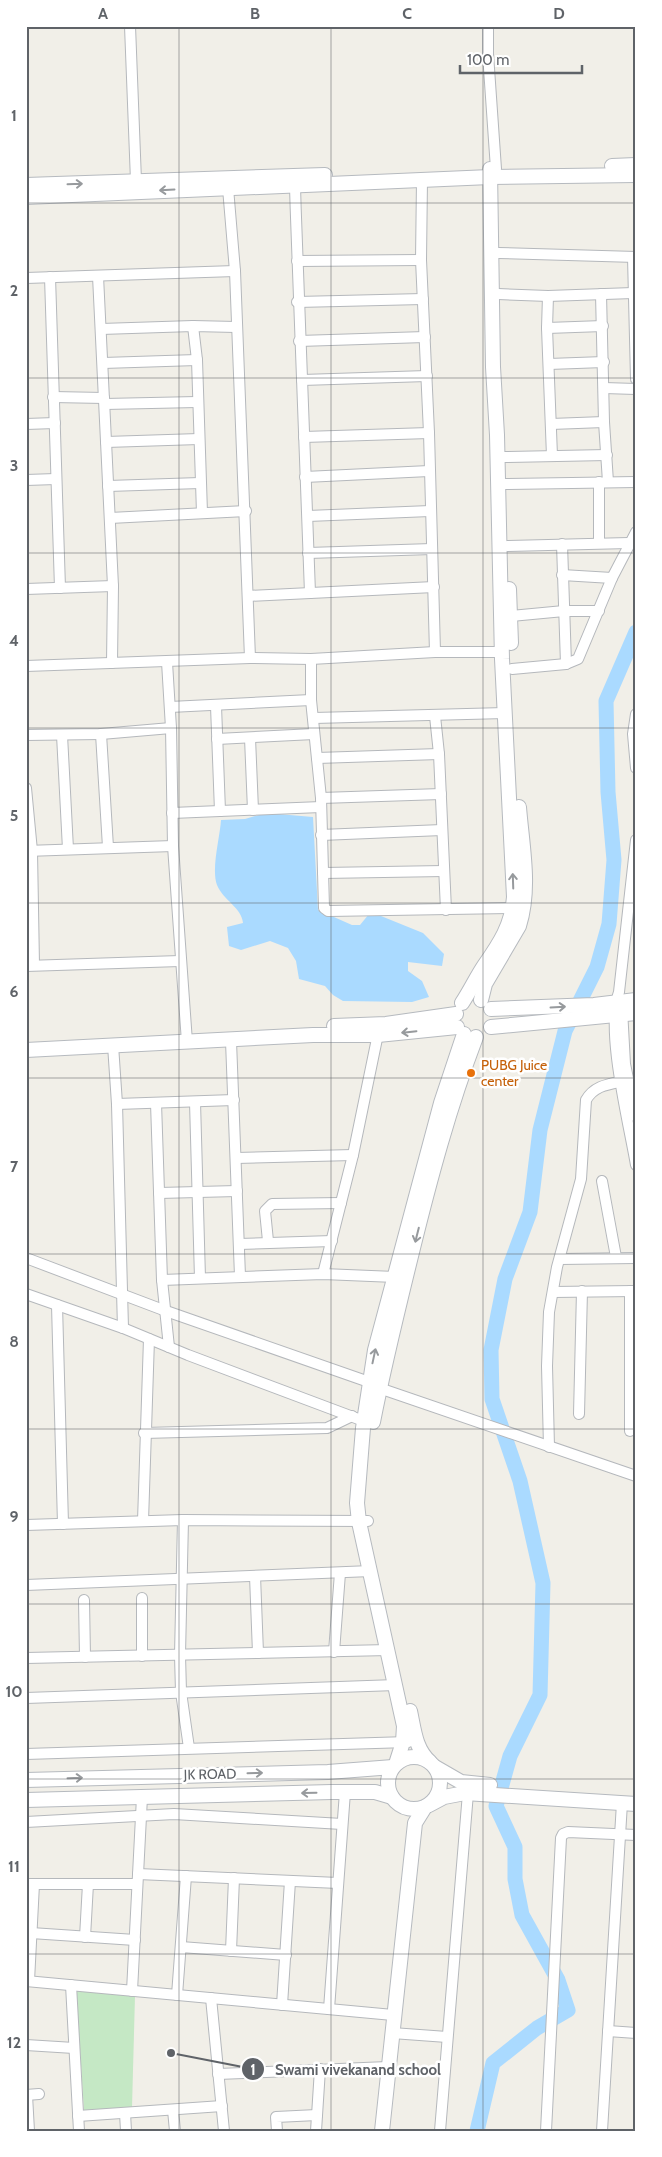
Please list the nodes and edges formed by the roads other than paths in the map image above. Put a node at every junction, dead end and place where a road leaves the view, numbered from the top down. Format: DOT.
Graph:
graph roads {
  1 [pos="130,26"];
  2 [pos="488,26"];
  3 [pos="636,165"];
  4 [pos="493,173"];
  5 [pos="636,174"];
  6 [pos="422,180"];
  7 [pos="136,181"];
  8 [pos="26,185"];
  9 [pos="295,186"];
  10 [pos="228,188"];
  11 [pos="26,197"];
  12 [pos="498,253"];
  13 [pos="634,257"];
  14 [pos="420,260"];
  15 [pos="297,261"];
  16 [pos="235,271"];
  17 [pos="98,276"];
  18 [pos="50,277"];
  19 [pos="26,278"];
  20 [pos="633,293"];
  21 [pos="498,294"];
  22 [pos="601,294"];
  23 [pos="548,296"];
  24 [pos="424,300"];
  25 [pos="297,302"];
  26 [pos="193,326"];
  27 [pos="603,326"];
  28 [pos="236,327"];
  29 [pos="547,328"];
  30 [pos="101,330"];
  31 [pos="425,337"];
  32 [pos="299,341"];
  33 [pos="635,356"];
  34 [pos="197,360"];
  35 [pos="604,362"];
  36 [pos="103,363"];
  37 [pos="549,364"];
  38 [pos="427,376"];
  39 [pos="636,379"];
  40 [pos="302,380"];
  41 [pos="604,388"];
  42 [pos="636,389"];
  43 [pos="53,397"];
  44 [pos="105,401"];
  45 [pos="197,402"];
  46 [pos="604,422"];
  47 [pos="55,423"];
  48 [pos="26,424"];
  49 [pos="551,424"];
  50 [pos="429,433"];
  51 [pos="304,437"];
  52 [pos="198,440"];
  53 [pos="106,442"];
  54 [pos="607,455"];
  55 [pos="552,456"];
  56 [pos="504,457"];
  57 [pos="429,471"];
  58 [pos="305,477"];
  59 [pos="56,479"];
  60 [pos="26,480"];
  61 [pos="603,482"];
  62 [pos="636,482"];
  63 [pos="200,483"];
  64 [pos="504,484"];
  65 [pos="108,486"];
  66 [pos="246,511"];
  67 [pos="430,511"];
  68 [pos="202,513"];
  69 [pos="308,516"];
  70 [pos="110,518"];
  71 [pos="636,532"];
  72 [pos="598,543"];
  73 [pos="630,543"];
  74 [pos="562,544"];
  75 [pos="507,546"];
  76 [pos="432,549"];
  77 [pos="308,554"];
  78 [pos="562,575"];
  79 [pos="612,578"];
  80 [pos="113,586"];
  81 [pos="434,587"];
  82 [pos="60,588"];
  83 [pos="26,589"];
  84 [pos="310,593"];
  85 [pos="248,596"];
  86 [pos="564,611"];
  87 [pos="599,611"];
  88 [pos="511,616"];
  89 [pos="435,652"];
  90 [pos="502,652"];
  91 [pos="250,658"];
  92 [pos="311,659"];
  93 [pos="167,662"];
  94 [pos="112,663"];
  95 [pos="566,664"];
  96 [pos="26,666"];
  97 [pos="512,669"];
  98 [pos="311,700"];
  99 [pos="216,706"];
  100 [pos="170,707"];
  101 [pos="505,713"];
  102 [pos="636,714"];
  103 [pos="435,716"];
  104 [pos="314,718"];
  105 [pos="171,728"];
  106 [pos="101,734"];
  107 [pos="314,734"];
  108 [pos="26,735"];
  109 [pos="62,735"];
  110 [pos="250,738"];
  111 [pos="217,739"];
  112 [pos="439,754"];
  113 [pos="317,758"];
  114 [pos="636,761"];
  115 [pos="636,768"];
  116 [pos="26,788"];
  117 [pos="440,794"];
  118 [pos="321,803"];
  119 [pos="254,810"];
  120 [pos="220,811"];
  121 [pos="172,813"];
  122 [pos="442,830"];
  123 [pos="321,835"];
  124 [pos="636,840"];
  125 [pos="173,846"];
  126 [pos="108,847"];
  127 [pos="68,850"];
  128 [pos="29,851"];
  129 [pos="444,870"];
  130 [pos="323,873"];
  131 [pos="514,908"];
  132 [pos="633,908"];
  133 [pos="446,910"];
  134 [pos="180,961"];
  135 [pos="30,966"];
  136 [pos="636,1000"];
  137 [pos="486,1005"];
  138 [pos="621,1006"];
  139 [pos="595,1011"];
  140 [pos="463,1023"];
  141 [pos="491,1027"];
  142 [pos="379,1030"];
  143 [pos="187,1038"];
  144 [pos="231,1041"];
  145 [pos="26,1042"];
  146 [pos="113,1046"];
  147 [pos="26,1050"];
  148 [pos="626,1063"];
  149 [pos="624,1081"];
  150 [pos="634,1099"];
  151 [pos="234,1100"];
  152 [pos="195,1102"];
  153 [pos="156,1103"];
  154 [pos="117,1104"];
  155 [pos="636,1117"];
  156 [pos="353,1156"];
  157 [pos="236,1158"];
  158 [pos="636,1165"];
  159 [pos="602,1181"];
  160 [pos="237,1191"];
  161 [pos="198,1192"];
  162 [pos="159,1193"];
  163 [pos="341,1203"];
  164 [pos="268,1241"];
  165 [pos="332,1241"];
  166 [pos="239,1244"];
  167 [pos="616,1257"];
  168 [pos="26,1258"];
  169 [pos="636,1258"];
  170 [pos="560,1259"];
  171 [pos="323,1274"];
  172 [pos="240,1276"];
  173 [pos="395,1277"];
  174 [pos="200,1278"];
  175 [pos="162,1280"];
  176 [pos="582,1291"];
  177 [pos="633,1291"];
  178 [pos="553,1292"];
  179 [pos="26,1294"];
  180 [pos="123,1294"];
  181 [pos="57,1305"];
  182 [pos="166,1311"];
  183 [pos="123,1328"];
  184 [pos="148,1339"];
  185 [pos="169,1347"];
  186 [pos="374,1385"];
  187 [pos="579,1414"];
  188 [pos="363,1420"];
  189 [pos="630,1431"];
  190 [pos="144,1433"];
  191 [pos="545,1445"];
  192 [pos="636,1476"];
  193 [pos="184,1520"];
  194 [pos="143,1521"];
  195 [pos="363,1522"];
  196 [pos="64,1524"];
  197 [pos="26,1525"];
  198 [pos="371,1572"];
  199 [pos="340,1573"];
  200 [pos="255,1576"];
  201 [pos="183,1579"];
  202 [pos="26,1585"];
  203 [pos="142,1598"];
  204 [pos="84,1600"];
  205 [pos="389,1650"];
  206 [pos="334,1652"];
  207 [pos="258,1653"];
  208 [pos="180,1655"];
  209 [pos="142,1656"];
  210 [pos="85,1657"];
  211 [pos="26,1658"];
  212 [pos="396,1685"];
  213 [pos="181,1692"];
  214 [pos="26,1698"];
  215 [pos="410,1742"];
  216 [pos="189,1748"];
  217 [pos="26,1754"];
  218 [pos="432,1764"];
  219 [pos="395,1766"];
  220 [pos="26,1780"];
  221 [pos="494,1790"];
  222 [pos="345,1792"];
  223 [pos="468,1793"];
  224 [pos="636,1794"];
  225 [pos="587,1795"];
  226 [pos="142,1797"];
  227 [pos="394,1799"];
  228 [pos="26,1800"];
  229 [pos="629,1803"];
  230 [pos="427,1806"];
  231 [pos="141,1816"];
  232 [pos="26,1822"];
  233 [pos="342,1824"];
  234 [pos="620,1834"];
  235 [pos="636,1835"];
  236 [pos="186,1876"];
  237 [pos="234,1878"];
  238 [pos="138,1879"];
  239 [pos="290,1881"];
  240 [pos="407,1881"];
  241 [pos="338,1883"];
  242 [pos="30,1884"];
  243 [pos="88,1884"];
  244 [pos="31,1933"];
  245 [pos="85,1937"];
  246 [pos="135,1940"];
  247 [pos="180,1946"];
  248 [pos="230,1950"];
  249 [pos="286,1955"];
  250 [pos="28,1981"];
  251 [pos="70,1985"];
  252 [pos="132,1991"];
  253 [pos="177,1995"];
  254 [pos="211,1998"];
  255 [pos="282,2004"];
  256 [pos="329,2009"];
  257 [pos="394,2015"];
  258 [pos="608,2031"];
  259 [pos="392,2033"];
  260 [pos="636,2033"];
  261 [pos="447,2037"];
  262 [pos="26,2045"];
  263 [pos="74,2048"];
  264 [pos="388,2067"];
  265 [pos="320,2070"];
  266 [pos="218,2074"];
  267 [pos="39,2094"];
  268 [pos="26,2095"];
  269 [pos="222,2106"];
  270 [pos="173,2110"];
  271 [pos="125,2113"];
  272 [pos="317,2115"];
  273 [pos="78,2116"];
  274 [pos="29,2131"];
  275 [pos="79,2131"];
  276 [pos="126,2131"];
  277 [pos="175,2131"];
  278 [pos="224,2131"];
  279 [pos="277,2131"];
  280 [pos="316,2131"];
  281 [pos="382,2131"];
  282 [pos="440,2131"];
  283 [pos="546,2131"];
  284 [pos="602,2131"];
  1 -- 7 [label="street"];
  2 -- 4 [label="street"];
  3 -- 4 [label="street"];
  4 -- 5 [label="street"];
  4 -- 6 [label="street"];
  4 -- 7 [label="street"];
  4 -- 12 [label="street"];
  4 -- 90 [label="street"];
  6 -- 9 [label="street"];
  6 -- 14 [label="street"];
  8 -- 7 [label="street, one-way"];
  9 -- 10 [label="street"];
  9 -- 15 [label="street"];
  10 -- 11 [label="street, one-way"];
  10 -- 16 [label="street"];
  12 -- 13 [label="street"];
  12 -- 21 [label="street"];
  13 -- 20 [label="street"];
  14 -- 15 [label="street"];
  14 -- 24 [label="street"];
  15 -- 25 [label="street"];
  16 -- 17 [label="street"];
  16 -- 28 [label="street"];
  17 -- 18 [label="street"];
  17 -- 30 [label="street"];
  18 -- 19 [label="street"];
  18 -- 43 [label="street"];
  20 -- 22 [label="street"];
  20 -- 33 [label="street"];
  21 -- 23 [label="street"];
  21 -- 56 [label="street"];
  22 -- 23 [label="street"];
  22 -- 27 [label="street"];
  23 -- 29 [label="street"];
  24 -- 25 [label="street"];
  24 -- 31 [label="street"];
  25 -- 32 [label="street"];
  26 -- 28 [label="street"];
  26 -- 30 [label="street"];
  26 -- 34 [label="street"];
  27 -- 29 [label="street"];
  27 -- 35 [label="street"];
  28 -- 66 [label="street"];
  29 -- 37 [label="street"];
  30 -- 36 [label="street"];
  31 -- 32 [label="street"];
  31 -- 38 [label="street"];
  32 -- 40 [label="street"];
  33 -- 39 [label="street"];
  34 -- 36 [label="street"];
  34 -- 45 [label="street"];
  35 -- 37 [label="street"];
  35 -- 41 [label="street"];
  36 -- 44 [label="street"];
  37 -- 49 [label="street"];
  38 -- 40 [label="street"];
  38 -- 50 [label="street"];
  40 -- 51 [label="street"];
  41 -- 42 [label="street"];
  41 -- 46 [label="street"];
  43 -- 44 [label="street"];
  43 -- 47 [label="street"];
  44 -- 45 [label="street"];
  44 -- 53 [label="street"];
  45 -- 52 [label="street"];
  46 -- 49 [label="street"];
  46 -- 54 [label="street"];
  47 -- 48 [label="street"];
  47 -- 59 [label="street"];
  49 -- 55 [label="street"];
  50 -- 51 [label="street"];
  50 -- 57 [label="street"];
  51 -- 58 [label="street"];
  52 -- 53 [label="street"];
  52 -- 63 [label="street"];
  53 -- 65 [label="street"];
  54 -- 55 [label="street"];
  54 -- 61 [label="street"];
  55 -- 56 [label="street"];
  56 -- 64 [label="street"];
  57 -- 58 [label="street"];
  57 -- 67 [label="street"];
  58 -- 69 [label="street"];
  59 -- 60 [label="street"];
  59 -- 82 [label="street"];
  61 -- 62 [label="street"];
  61 -- 64 [label="street"];
  61 -- 72 [label="street"];
  63 -- 65 [label="street"];
  63 -- 68 [label="street"];
  64 -- 75 [label="street"];
  65 -- 70 [label="street"];
  66 -- 68 [label="street"];
  66 -- 85 [label="street"];
  67 -- 69 [label="street"];
  67 -- 76 [label="street"];
  68 -- 70 [label="street"];
  69 -- 77 [label="street"];
  70 -- 80 [label="street"];
  71 -- 73 [label="street"];
  72 -- 73 [label="street"];
  72 -- 74 [label="street"];
  73 -- 79 [label="street"];
  74 -- 75 [label="street"];
  74 -- 78 [label="street"];
  75 -- 88 [label="street"];
  76 -- 77 [label="street"];
  76 -- 81 [label="street"];
  77 -- 84 [label="street"];
  78 -- 79 [label="street"];
  78 -- 86 [label="street"];
  79 -- 87 [label="street"];
  80 -- 82 [label="street"];
  80 -- 94 [label="street"];
  81 -- 84 [label="street"];
  81 -- 89 [label="street"];
  82 -- 83 [label="street"];
  84 -- 85 [label="street"];
  85 -- 91 [label="street"];
  86 -- 87 [label="street"];
  86 -- 88 [label="street"];
  86 -- 95 [label="street"];
  87 -- 95 [label="street"];
  88 -- 97 [label="street"];
  89 -- 90 [label="street"];
  89 -- 92 [label="street"];
  90 -- 101 [label="street"];
  91 -- 92 [label="street"];
  91 -- 93 [label="street"];
  92 -- 98 [label="street"];
  93 -- 94 [label="street"];
  93 -- 100 [label="street"];
  94 -- 96 [label="street"];
  95 -- 97 [label="street"];
  97 -- 137 [label="street"];
  98 -- 99 [label="street"];
  98 -- 104 [label="street"];
  99 -- 100 [label="street"];
  99 -- 111 [label="street"];
  100 -- 105 [label="street"];
  101 -- 103 [label="street"];
  131 -- 101 [label="street, one-way"];
  102 -- 114 [label="street"];
  103 -- 104 [label="street"];
  103 -- 112 [label="street"];
  104 -- 107 [label="street"];
  105 -- 106 [label="street"];
  105 -- 121 [label="street"];
  106 -- 109 [label="street"];
  106 -- 126 [label="street"];
  107 -- 110 [label="street"];
  107 -- 113 [label="street"];
  108 -- 109 [label="street"];
  109 -- 127 [label="street"];
  110 -- 111 [label="street"];
  110 -- 119 [label="street"];
  111 -- 120 [label="street"];
  112 -- 113 [label="street"];
  112 -- 117 [label="street"];
  113 -- 118 [label="street"];
  114 -- 115 [label="street"];
  116 -- 128 [label="street"];
  117 -- 118 [label="street"];
  117 -- 122 [label="street"];
  118 -- 119 [label="street"];
  118 -- 123 [label="street"];
  119 -- 120 [label="street"];
  120 -- 121 [label="street"];
  121 -- 125 [label="street"];
  122 -- 123 [label="street"];
  122 -- 129 [label="street"];
  123 -- 130 [label="street"];
  124 -- 132 [label="street"];
  125 -- 126 [label="street"];
  125 -- 134 [label="street"];
  126 -- 127 [label="street"];
  127 -- 128 [label="street"];
  128 -- 135 [label="street"];
  129 -- 130 [label="street"];
  129 -- 133 [label="street"];
  130 -- 133 [label="street"];
  131 -- 133 [label="street"];
  131 -- 140 [label="street"];
  132 -- 138 [label="street"];
  134 -- 135 [label="street"];
  134 -- 143 [label="street"];
  136 -- 138 [label="street"];
  137 -- 139 [label="street, one-way"];
  137 -- 140 [label="street"];
  137 -- 141 [label="street"];
  138 -- 139 [label="street"];
  138 -- 148 [label="street"];
  139 -- 141 [label="street"];
  140 -- 141 [label="street"];
  140 -- 142 [label="street"];
  140 -- 173 [label="street"];
  140 -- 186 [label="street, one-way"];
  142 -- 143 [label="street"];
  142 -- 144 [label="street"];
  142 -- 156 [label="street"];
  143 -- 144 [label="street"];
  143 -- 145 [label="street"];
  143 -- 146 [label="street"];
  144 -- 151 [label="street"];
  146 -- 147 [label="street"];
  146 -- 154 [label="street"];
  148 -- 149 [label="street"];
  149 -- 150 [label="street"];
  149 -- 158 [label="street"];
  149 -- 170 [label="street"];
  150 -- 155 [label="street"];
  151 -- 152 [label="street"];
  151 -- 157 [label="street"];
  152 -- 153 [label="street"];
  152 -- 161 [label="street"];
  153 -- 154 [label="street"];
  153 -- 162 [label="street"];
  154 -- 180 [label="street"];
  156 -- 157 [label="street"];
  156 -- 163 [label="street"];
  157 -- 160 [label="street"];
  159 -- 167 [label="street"];
  160 -- 161 [label="street"];
  160 -- 166 [label="street"];
  161 -- 162 [label="street"];
  161 -- 174 [label="street"];
  162 -- 175 [label="street"];
  163 -- 164 [label="street"];
  163 -- 165 [label="street"];
  164 -- 165 [label="street"];
  164 -- 166 [label="street"];
  165 -- 171 [label="street"];
  166 -- 172 [label="street"];
  167 -- 169 [label="street"];
  167 -- 170 [label="street"];
  168 -- 180 [label="street"];
  170 -- 178 [label="street"];
  171 -- 172 [label="street"];
  171 -- 173 [label="street"];
  172 -- 174 [label="street"];
  186 -- 173 [label="street, one-way"];
  174 -- 175 [label="street"];
  175 -- 182 [label="street"];
  176 -- 177 [label="street"];
  176 -- 178 [label="street"];
  176 -- 187 [label="street"];
  177 -- 189 [label="street"];
  178 -- 191 [label="street"];
  179 -- 181 [label="street"];
  180 -- 182 [label="street"];
  180 -- 183 [label="street"];
  181 -- 183 [label="street"];
  181 -- 196 [label="street"];
  182 -- 185 [label="street"];
  182 -- 186 [label="street"];
  183 -- 184 [label="street"];
  184 -- 185 [label="street"];
  184 -- 190 [label="street"];
  185 -- 188 [label="street"];
  186 -- 188 [label="street"];
  186 -- 191 [label="street"];
  188 -- 190 [label="street"];
  188 -- 195 [label="street"];
  190 -- 194 [label="street"];
  191 -- 192 [label="street"];
  193 -- 194 [label="street"];
  193 -- 195 [label="street"];
  193 -- 201 [label="street"];
  194 -- 196 [label="street"];
  195 -- 198 [label="street"];
  195 -- 215 [label="street"];
  196 -- 197 [label="street"];
  198 -- 199 [label="street"];
  198 -- 205 [label="street"];
  199 -- 200 [label="street"];
  199 -- 206 [label="street"];
  200 -- 201 [label="street"];
  200 -- 207 [label="street"];
  201 -- 202 [label="street"];
  201 -- 208 [label="street"];
  203 -- 209 [label="street"];
  204 -- 210 [label="street"];
  205 -- 206 [label="street"];
  205 -- 212 [label="street"];
  206 -- 207 [label="street"];
  207 -- 208 [label="street"];
  208 -- 209 [label="street"];
  208 -- 213 [label="street"];
  209 -- 210 [label="street"];
  210 -- 211 [label="street"];
  212 -- 213 [label="street"];
  212 -- 215 [label="street"];
  213 -- 214 [label="street"];
  213 -- 216 [label="street"];
  215 -- 216 [label="street"];
  215 -- 218 [label="street"];
  215 -- 219 [label="street"];
  216 -- 217 [label="street"];
  218 -- 219 [label="street"];
  218 -- 221 [label="street"];
  218 -- 230 [label="street"];
  220 -- 219 [label="street, JK ROAD, one-way"];
  219 -- 227 [label="street"];
  221 -- 223 [label="street"];
  221 -- 225 [label="street"];
  222 -- 226 [label="street, JK ROAD, one-way"];
  222 -- 227 [label="street, JK ROAD"];
  222 -- 233 [label="street"];
  223 -- 230 [label="street"];
  223 -- 261 [label="street"];
  224 -- 225 [label="street"];
  225 -- 229 [label="street"];
  226 -- 228 [label="street, JK ROAD"];
  226 -- 231 [label="street"];
  227 -- 230 [label="street"];
  227 -- 240 [label="street"];
  229 -- 234 [label="street"];
  230 -- 240 [label="street"];
  231 -- 232 [label="street"];
  231 -- 233 [label="street"];
  231 -- 238 [label="street"];
  233 -- 241 [label="street"];
  234 -- 235 [label="street"];
  234 -- 258 [label="street"];
  234 -- 283 [label="street"];
  236 -- 237 [label="street"];
  236 -- 238 [label="street"];
  236 -- 247 [label="street"];
  237 -- 239 [label="street"];
  237 -- 248 [label="street"];
  238 -- 243 [label="street"];
  238 -- 246 [label="street"];
  239 -- 241 [label="street"];
  239 -- 249 [label="street"];
  240 -- 257 [label="street"];
  241 -- 256 [label="street"];
  242 -- 243 [label="street"];
  242 -- 244 [label="street"];
  243 -- 245 [label="street"];
  244 -- 245 [label="street"];
  244 -- 250 [label="street"];
  245 -- 246 [label="street"];
  246 -- 252 [label="street"];
  247 -- 248 [label="street"];
  247 -- 253 [label="street"];
  248 -- 249 [label="street"];
  249 -- 255 [label="street"];
  250 -- 251 [label="street"];
  251 -- 252 [label="street"];
  251 -- 263 [label="street"];
  252 -- 253 [label="street"];
  253 -- 254 [label="street"];
  254 -- 255 [label="street"];
  254 -- 266 [label="street"];
  255 -- 256 [label="street"];
  256 -- 257 [label="street"];
  257 -- 259 [label="street"];
  258 -- 260 [label="street"];
  258 -- 284 [label="street"];
  259 -- 261 [label="street"];
  259 -- 264 [label="street"];
  261 -- 282 [label="street"];
  262 -- 263 [label="street"];
  263 -- 273 [label="street"];
  264 -- 265 [label="street"];
  264 -- 281 [label="street"];
  265 -- 266 [label="street"];
  265 -- 272 [label="street"];
  266 -- 269 [label="street"];
  267 -- 268 [label="street"];
  268 -- 274 [label="street"];
  269 -- 270 [label="street"];
  269 -- 278 [label="street"];
  270 -- 271 [label="street"];
  270 -- 277 [label="street"];
  271 -- 273 [label="street"];
  271 -- 276 [label="street"];
  272 -- 279 [label="street"];
  272 -- 280 [label="street"];
  273 -- 275 [label="street"];
}
